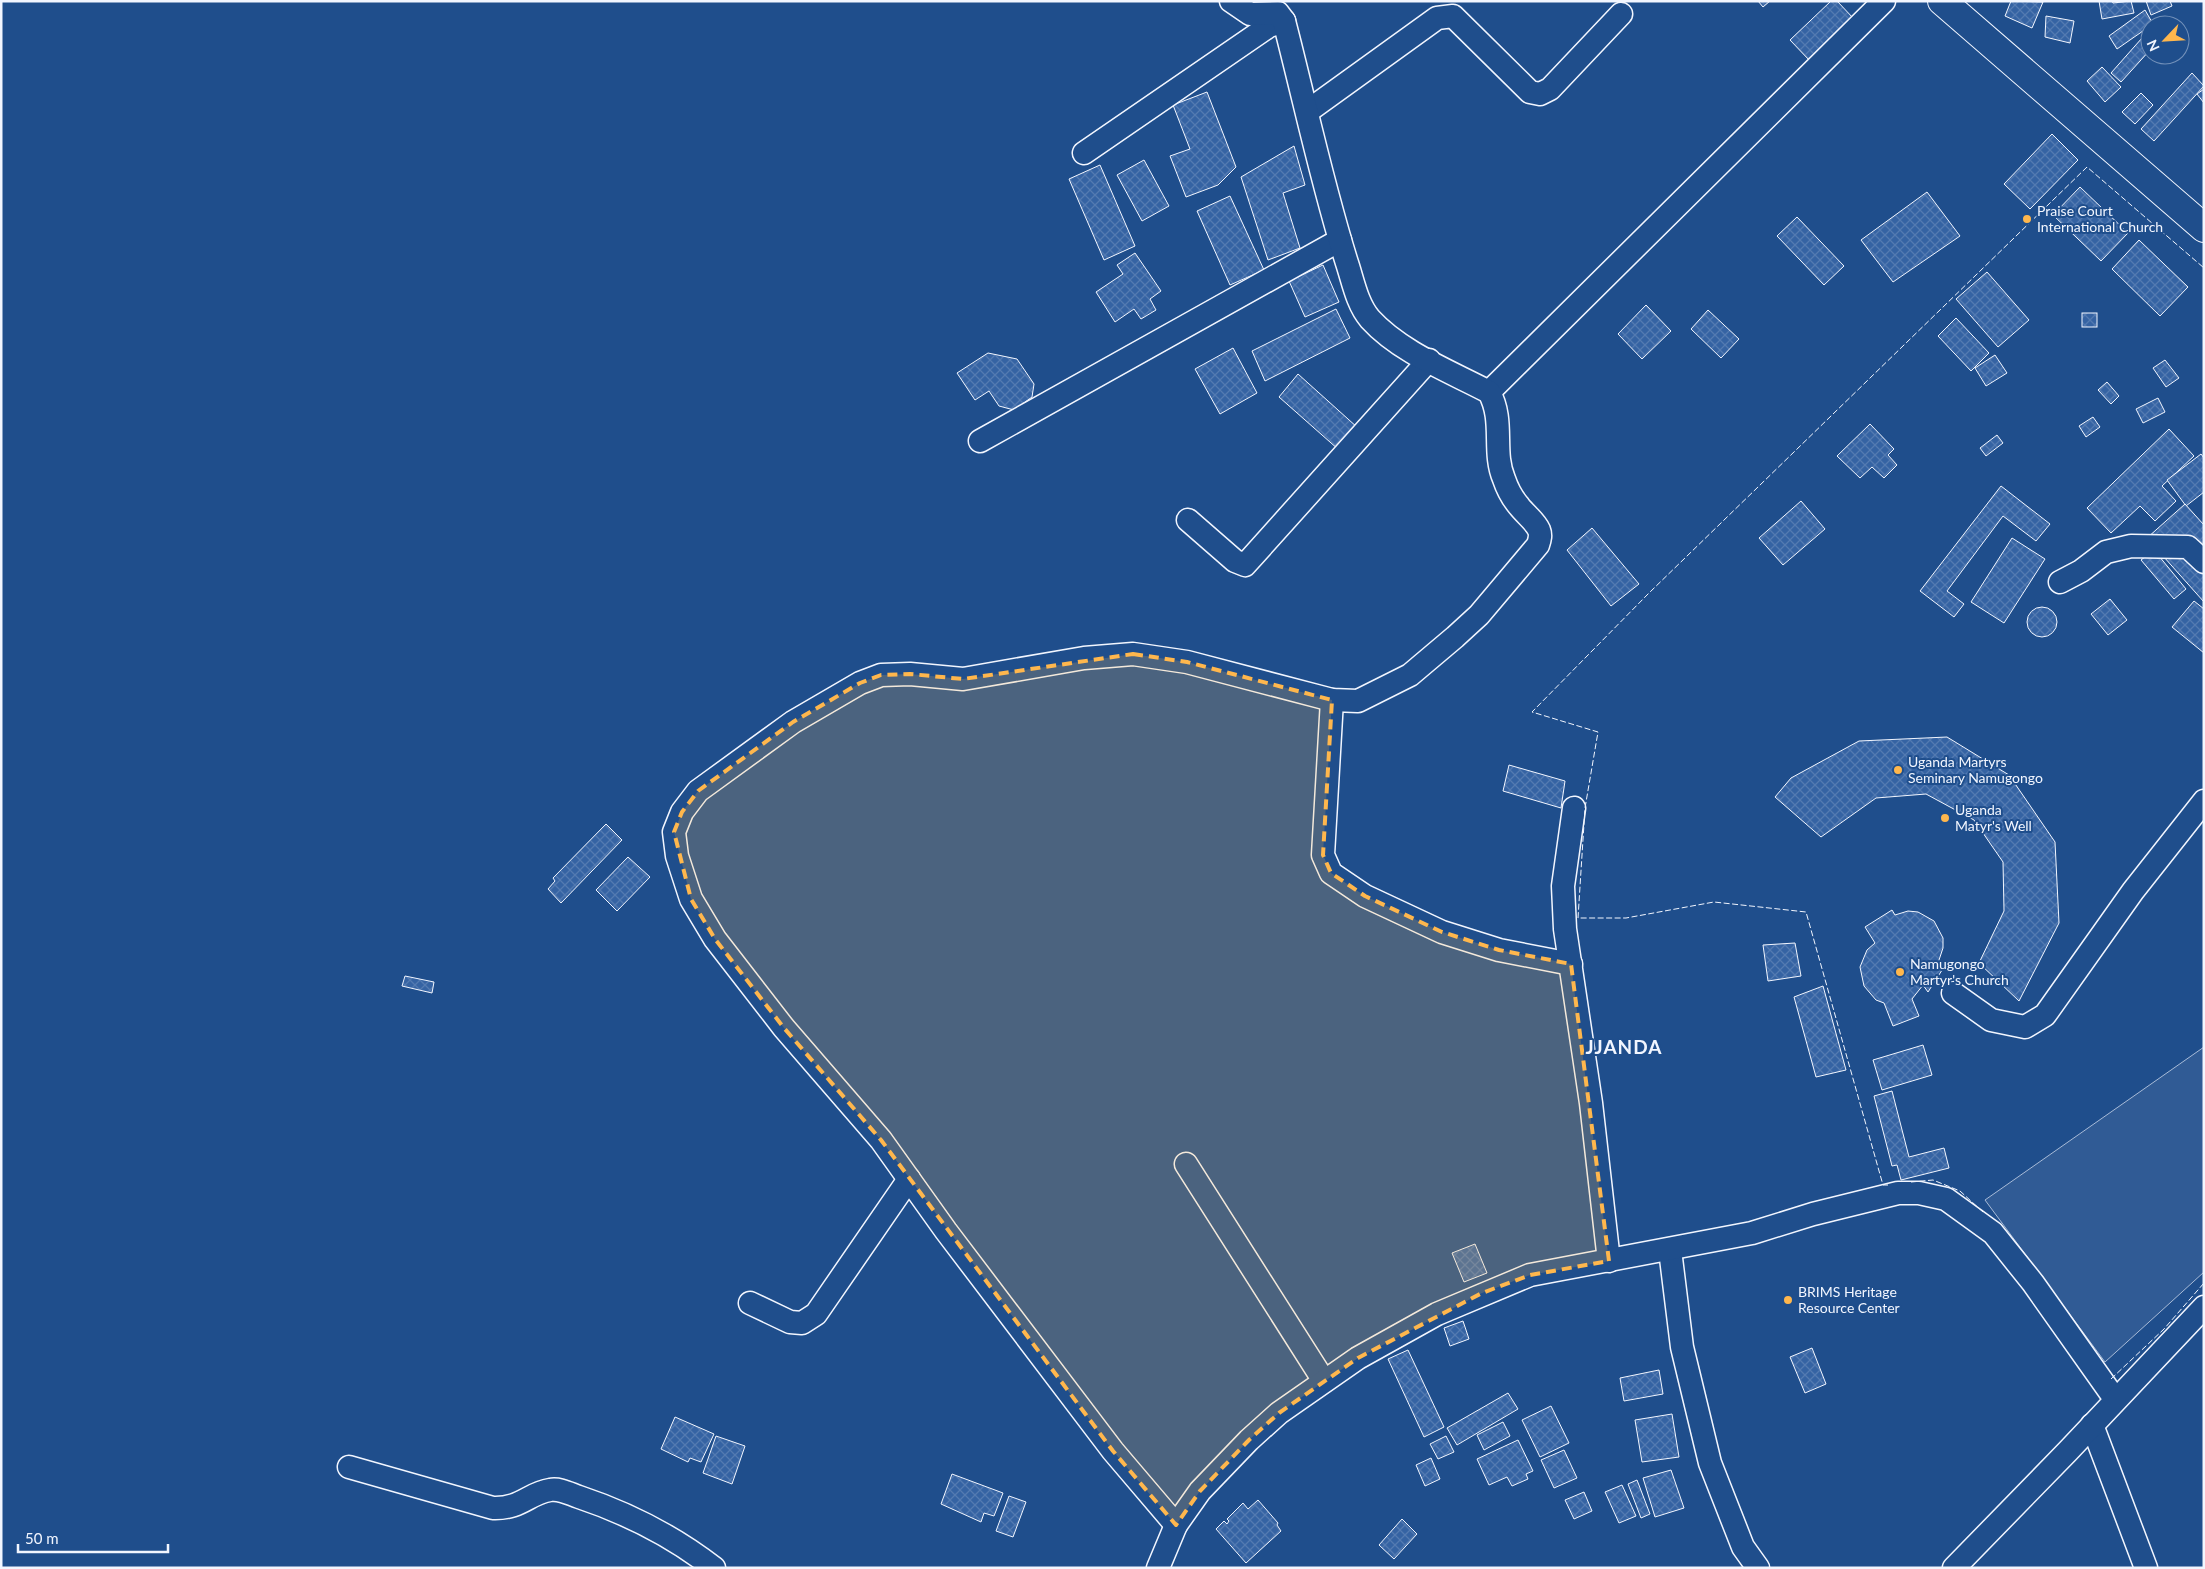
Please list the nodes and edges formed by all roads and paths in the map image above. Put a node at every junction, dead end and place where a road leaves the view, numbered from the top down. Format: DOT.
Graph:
graph roads {
  1 [pos="1231,1"];
  2 [pos="1884,1"];
  3 [pos="1942,1"];
  4 [pos="1621,14"];
  5 [pos="1284,21"];
  6 [pos="1308,111"];
  7 [pos="1084,153"];
  8 [pos="2204,228"];
  9 [pos="1340,240"];
  10 [pos="1429,360"];
  11 [pos="1489,392"];
  12 [pos="980,441"];
  13 [pos="1188,520"];
  14 [pos="2204,562"];
  15 [pos="2060,582"];
  16 [pos="1332,700"];
  17 [pos="2204,801"];
  18 [pos="1574,808"];
  19 [pos="1571,964"];
  20 [pos="1953,993"];
  21 [pos="1186,1164"];
  22 [pos="909,1180"];
  23 [pos="1670,1250"];
  24 [pos="1609,1261"];
  25 [pos="750,1303"];
  26 [pos="2204,1307"];
  27 [pos="1324,1381"];
  28 [pos="2115,1399"];
  29 [pos="2092,1425"];
  30 [pos="350,1467"];
  31 [pos="1176,1525"];
  32 [pos="714,1568"];
  33 [pos="1158,1568"];
  34 [pos="1758,1568"];
  35 [pos="1954,1568"];
  36 [pos="2146,1568"];
  1 -- 5 [label="street"];
  2 -- 11 [label="street"];
  3 -- 8 [label="main road"];
  4 -- 6 [label="street"];
  5 -- 6 [label="street"];
  5 -- 7 [label="street"];
  6 -- 9 [label="street"];
  9 -- 10 [label="street"];
  9 -- 12 [label="street"];
  10 -- 11 [label="street"];
  10 -- 13 [label="street"];
  11 -- 16 [label="street"];
  14 -- 15 [label="street"];
  16 -- 19 [label="street"];
  16 -- 22 [label="street"];
  17 -- 20 [label="street"];
  18 -- 19 [label="street"];
  19 -- 24 [label="street"];
  21 -- 27 [label="street"];
  22 -- 25 [label="street"];
  22 -- 31 [label="street"];
  23 -- 24 [label="street"];
  23 -- 28 [label="street"];
  23 -- 34 [label="street"];
  24 -- 27 [label="street"];
  26 -- 28 [label="street"];
  27 -- 31 [label="street"];
  28 -- 29 [label="street"];
  29 -- 35 [label="street"];
  29 -- 36 [label="street"];
  30 -- 32 [label="street"];
  31 -- 33 [label="street"];
}
